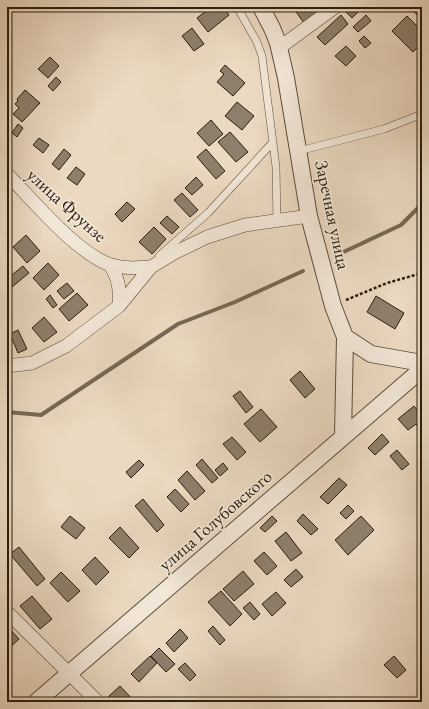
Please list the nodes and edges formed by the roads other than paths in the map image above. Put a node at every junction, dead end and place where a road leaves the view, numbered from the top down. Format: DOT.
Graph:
graph roads {
  1 [pos="238,7"];
  2 [pos="260,7"];
  3 [pos="335,7"];
  4 [pos="279,48"];
  5 [pos="422,114"];
  6 [pos="273,142"];
  7 [pos="299,151"];
  8 [pos="7,174"];
  9 [pos="309,216"];
  10 [pos="277,221"];
  11 [pos="110,265"];
  12 [pos="146,268"];
  13 [pos="119,306"];
  14 [pos="345,337"];
  15 [pos="422,363"];
  16 [pos="7,366"];
  17 [pos="422,369"];
  18 [pos="343,435"];
  19 [pos="7,612"];
  20 [pos="70,673"];
  21 [pos="36,702"];
  22 [pos="98,702"];
  1 -- 6 [label="lane"];
  2 -- 4 [label="street, Заречная улица"];
  3 -- 4 [label="street"];
  4 -- 7 [label="street, Заречная улица"];
  5 -- 7 [label="lane"];
  6 -- 10 [label="lane"];
  6 -- 12 [label="lane"];
  7 -- 9 [label="street, Заречная улица"];
  8 -- 11 [label="street, улица Фрунзе"];
  9 -- 10 [label="street"];
  9 -- 14 [label="street, Заречная улица"];
  10 -- 12 [label="street"];
  11 -- 12 [label="street, улица Фрунзе"];
  11 -- 13 [label="street"];
  12 -- 13 [label="street"];
  13 -- 16 [label="street"];
  14 -- 15 [label="street"];
  14 -- 18 [label="street, Заречная улица"];
  17 -- 18 [label="street, улица Голубовского"];
  18 -- 20 [label="street, улица Голубовского"];
  19 -- 20 [label="street"];
  20 -- 21 [label="street, улица Голубовского"];
  20 -- 22 [label="street"];
}
